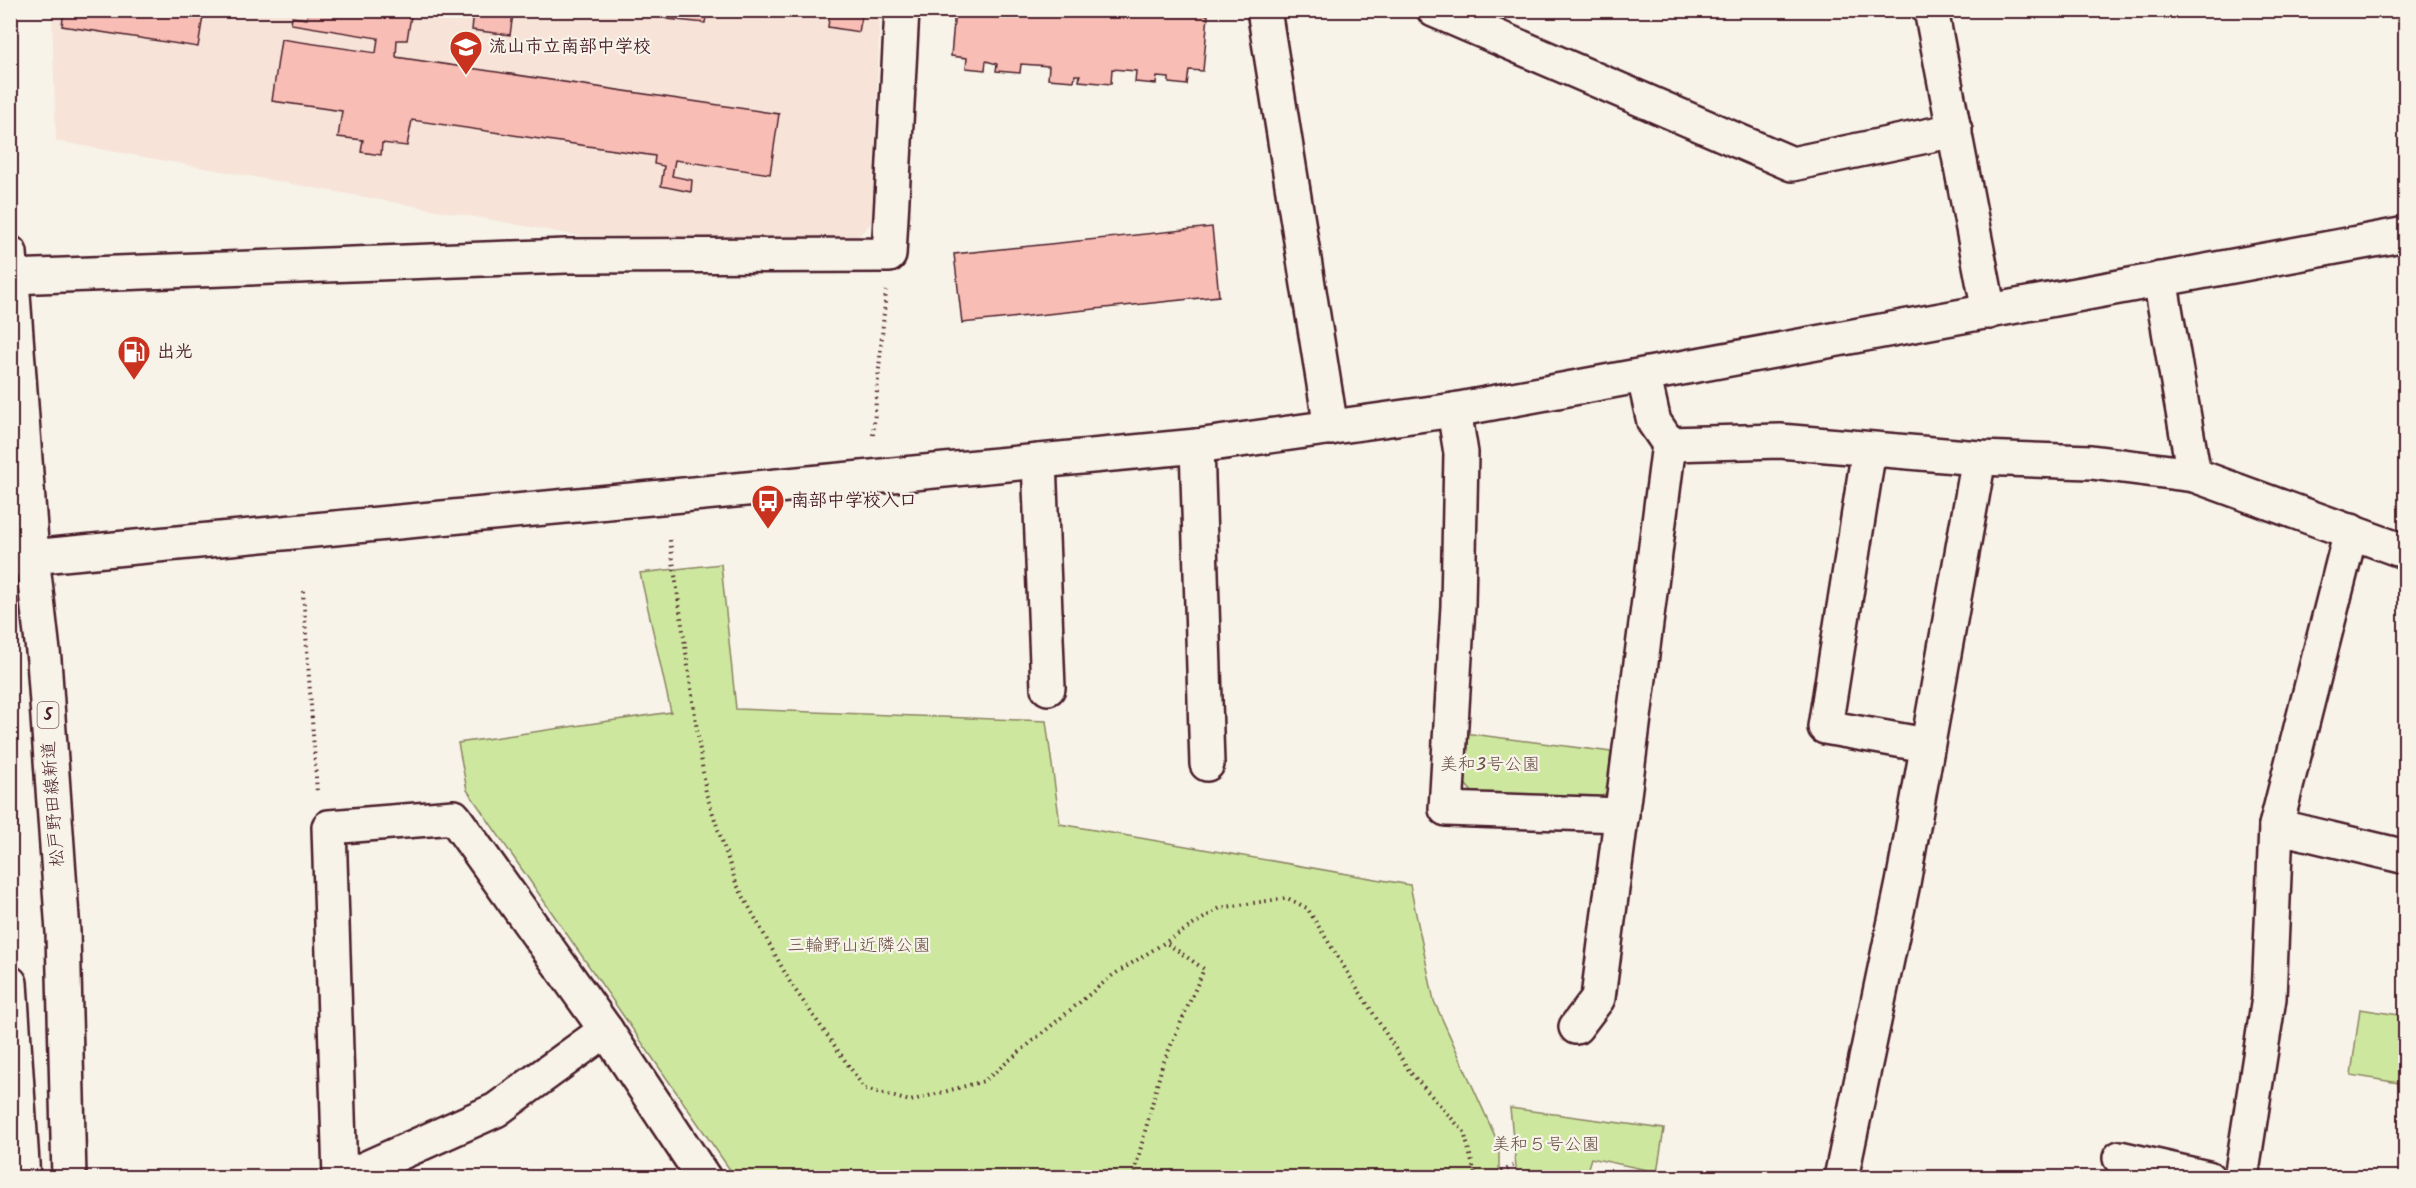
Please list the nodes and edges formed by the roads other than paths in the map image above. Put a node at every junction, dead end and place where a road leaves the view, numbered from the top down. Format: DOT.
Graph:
graph roads {
  1 [pos="902,10"];
  2 [pos="1264,10"];
  3 [pos="1434,10"];
  4 [pos="1931,10"];
  5 [pos="1955,130"];
  6 [pos="2406,234"];
  7 [pos="10,253"];
  8 [pos="11,277"];
  9 [pos="2160,279"];
  10 [pos="1989,312"];
  11 [pos="1644,377"];
  12 [pos="1454,410"];
  13 [pos="1331,428"];
  14 [pos="1669,444"];
  15 [pos="1197,446"];
  16 [pos="1869,450"];
  17 [pos="1979,458"];
  18 [pos="1040,461"];
  19 [pos="2194,475"];
  20 [pos="2351,531"];
  21 [pos="2406,552"];
  22 [pos="21,557"];
  23 [pos="1048,688"];
  24 [pos="1926,745"];
  25 [pos="1207,764"];
  26 [pos="1622,815"];
  27 [pos="2276,826"];
  28 [pos="2406,857"];
  29 [pos="10,983"];
  30 [pos="1576,1027"];
  31 [pos="606,1030"];
  32 [pos="2120,1158"];
  33 [pos="23,1178"];
  34 [pos="69,1178"];
  35 [pos="342,1178"];
  36 [pos="704,1178"];
  37 [pos="1841,1178"];
  38 [pos="2208,1178"];
  39 [pos="2241,1178"];
  1 -- 8 [label="street"];
  2 -- 13 [label="street"];
  3 -- 5 [label="street"];
  4 -- 5 [label="street"];
  5 -- 10 [label="street"];
  6 -- 9 [label="street"];
  7 -- 8 [label="street, 松戸野田線新道 / 5"];
  8 -- 22 [label="street, 松戸野田線新道 / 5"];
  9 -- 10 [label="street"];
  9 -- 19 [label="street"];
  10 -- 11 [label="street"];
  11 -- 12 [label="street"];
  11 -- 14 [label="street"];
  12 -- 13 [label="street"];
  12 -- 26 [label="street"];
  13 -- 15 [label="street"];
  14 -- 16 [label="street"];
  14 -- 26 [label="street"];
  15 -- 18 [label="street"];
  15 -- 25 [label="street"];
  16 -- 17 [label="street"];
  16 -- 24 [label="street"];
  17 -- 19 [label="street"];
  17 -- 24 [label="street"];
  18 -- 22 [label="street"];
  18 -- 23 [label="street"];
  19 -- 20 [label="street"];
  20 -- 21 [label="street"];
  20 -- 27 [label="street"];
  22 -- 34 [label="street, 松戸野田線新道 / 5"];
  24 -- 37 [label="street"];
  26 -- 30 [label="street"];
  27 -- 28 [label="street"];
  27 -- 39 [label="street"];
  29 -- 33 [label="street"];
  31 -- 35 [label="street"];
  31 -- 35 [label="street"];
  31 -- 36 [label="street"];
  32 -- 38 [label="street"];
}
